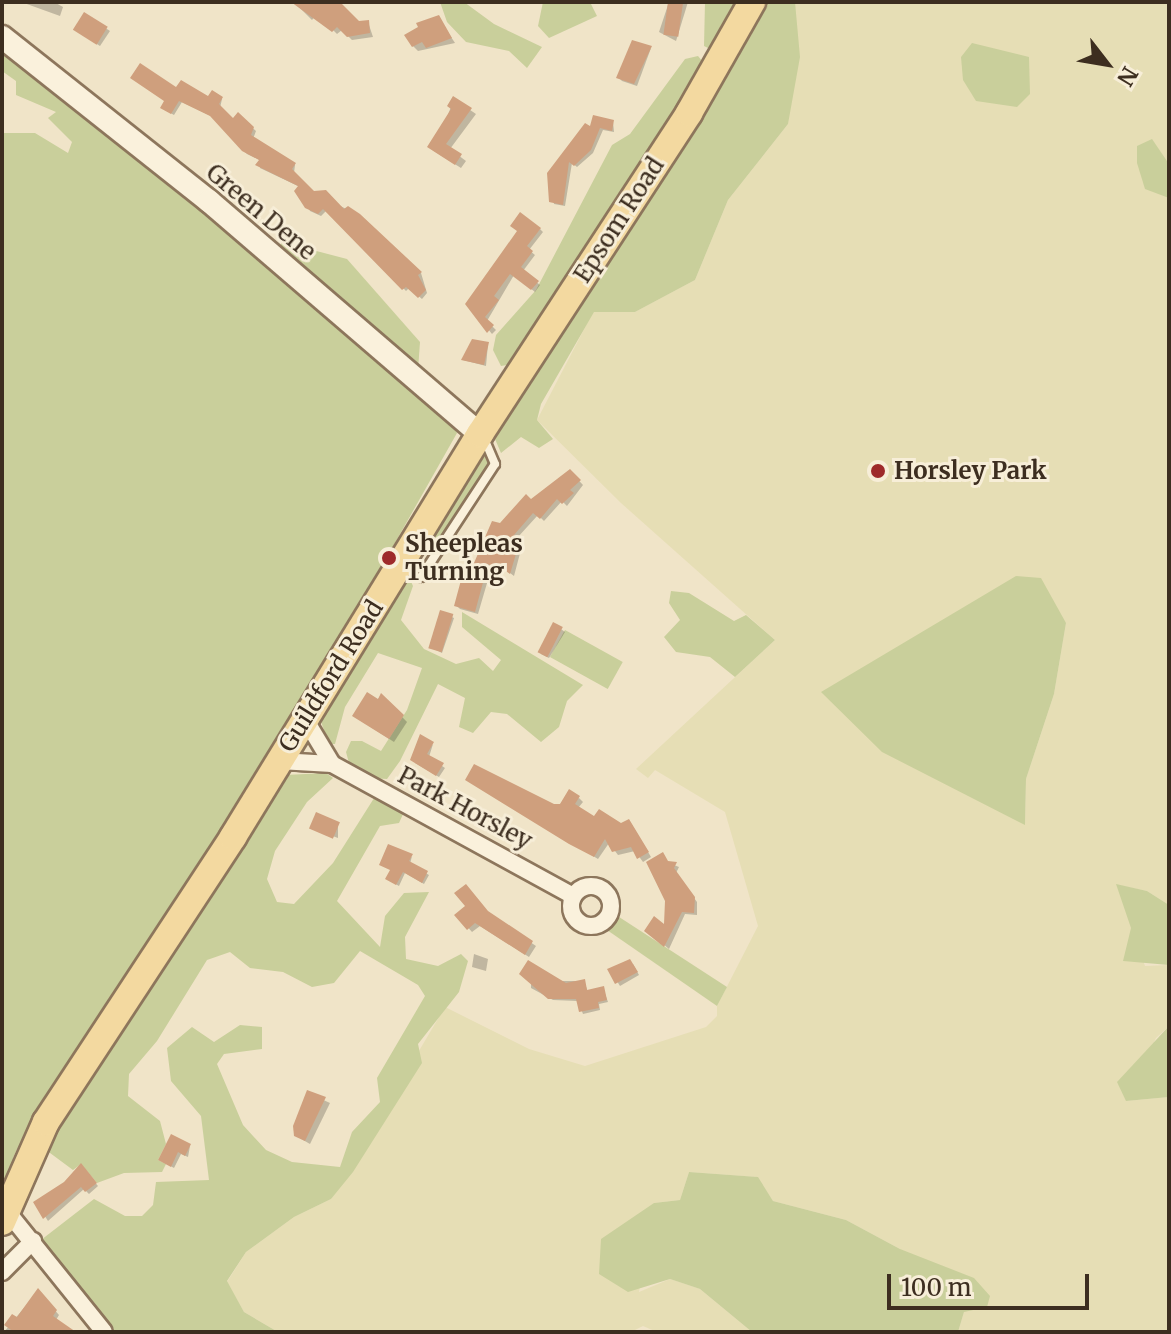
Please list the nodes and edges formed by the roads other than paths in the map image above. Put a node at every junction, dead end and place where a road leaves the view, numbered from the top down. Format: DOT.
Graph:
graph roads {
  1 [pos="752,2"];
  2 [pos="2,37"];
  3 [pos="480,434"];
  4 [pos="421,577"];
  5 [pos="305,719"];
  6 [pos="279,761"];
  7 [pos="332,764"];
  8 [pos="573,896"];
  9 [pos="4,1216"];
  10 [pos="33,1241"];
  11 [pos="2,1272"];
  12 [pos="104,1332"];
  1 -- 3 [label="main road, Epsom Road"];
  2 -- 3 [label="street, Green Dene"];
  3 -- 4 [label="lane"];
  3 -- 5 [label="main road, Guildford Road"];
  5 -- 6 [label="main road, Guildford Road"];
  5 -- 7 [label="street"];
  6 -- 7 [label="street, Park Horsley"];
  6 -- 9 [label="main road, Guildford Road"];
  7 -- 8 [label="street, Park Horsley"];
  9 -- 10 [label="street"];
  10 -- 11 [label="street"];
  10 -- 12 [label="street"];
}
